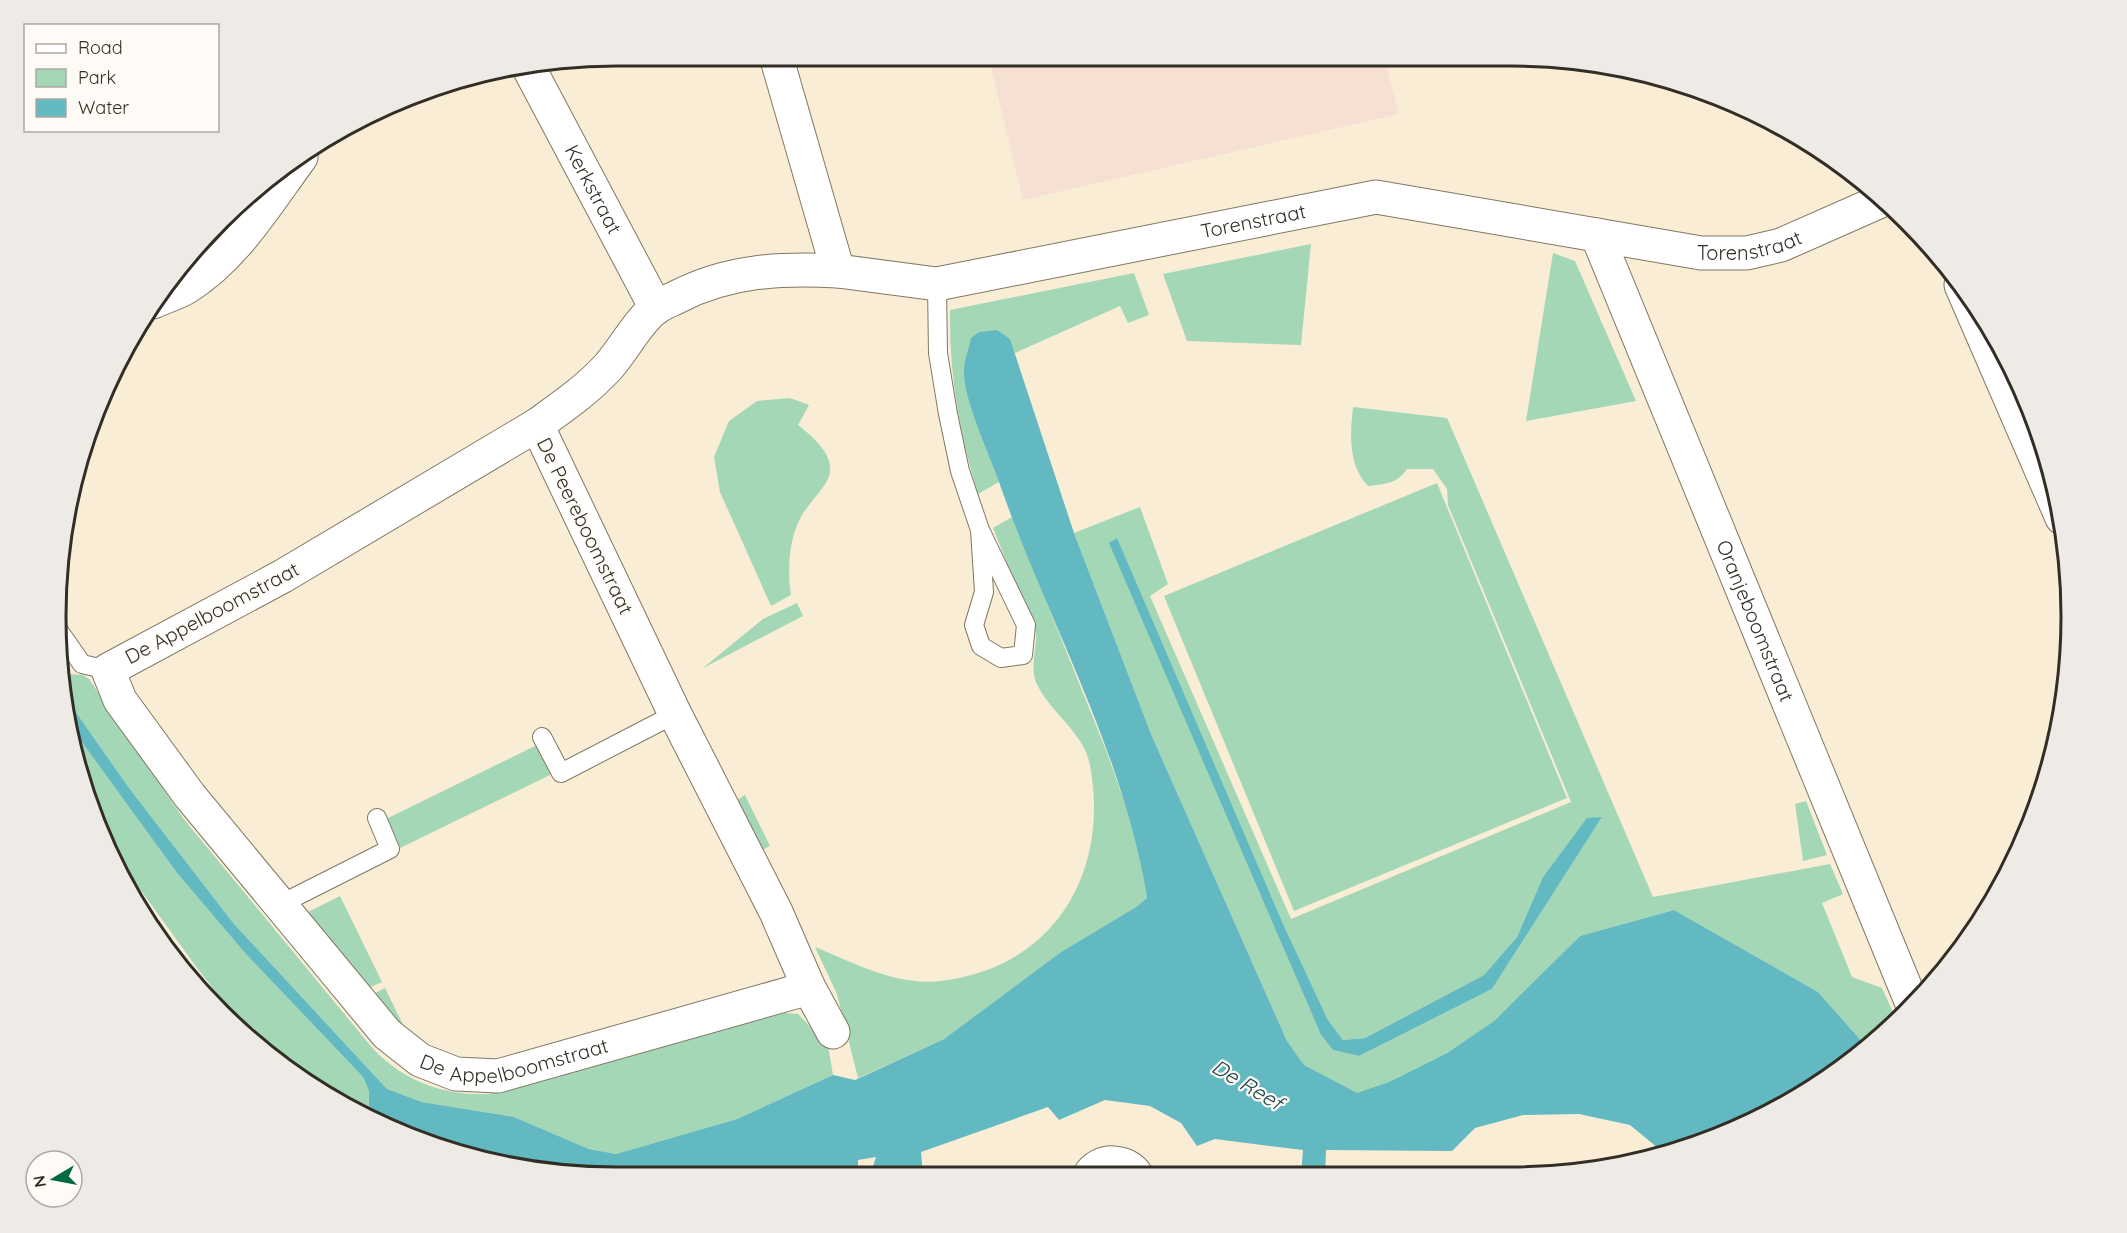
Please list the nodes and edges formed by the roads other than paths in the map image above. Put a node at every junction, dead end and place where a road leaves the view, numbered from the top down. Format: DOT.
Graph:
graph roads {
  1 [pos="779,66"];
  2 [pos="532,73"];
  3 [pos="288,175"];
  4 [pos="1874,204"];
  5 [pos="1597,235"];
  6 [pos="838,271"];
  7 [pos="937,284"];
  8 [pos="170,295"];
  9 [pos="656,308"];
  10 [pos="1982,332"];
  11 [pos="537,425"];
  12 [pos="2040,467"];
  13 [pos="980,530"];
  14 [pos="67,642"];
  15 [pos="108,669"];
  16 [pos="675,714"];
  17 [pos="542,737"];
  18 [pos="377,819"];
  19 [pos="281,904"];
  20 [pos="810,988"];
  21 [pos="1909,996"];
  22 [pos="833,1032"];
  23 [pos="1099,1167"];
  24 [pos="1127,1167"];
  1 -- 6 [label="street"];
  2 -- 9 [label="street, Kerkstraat"];
  3 -- 8 [label="street"];
  4 -- 5 [label="street, Torenstraat"];
  5 -- 7 [label="street, Torenstraat"];
  5 -- 21 [label="street, Oranjeboomstraat"];
  6 -- 7 [label="street, Torenstraat"];
  6 -- 9 [label="street, Torenstraat"];
  7 -- 13 [label="lane"];
  9 -- 11 [label="street, De Peereboomstraat"];
  10 -- 12 [label="street"];
  11 -- 15 [label="street, De Appelboomstraat"];
  11 -- 16 [label="street, De Peereboomstraat"];
  13 -- 13 [label="lane"];
  14 -- 15 [label="lane"];
  15 -- 19 [label="street, De Appelboomstraat"];
  16 -- 17 [label="lane"];
  16 -- 20 [label="street, De Peereboomstraat"];
  18 -- 19 [label="lane"];
  19 -- 20 [label="street, De Appelboomstraat"];
  20 -- 22 [label="street, De Peereboomstraat"];
  23 -- 24 [label="street"];
}
